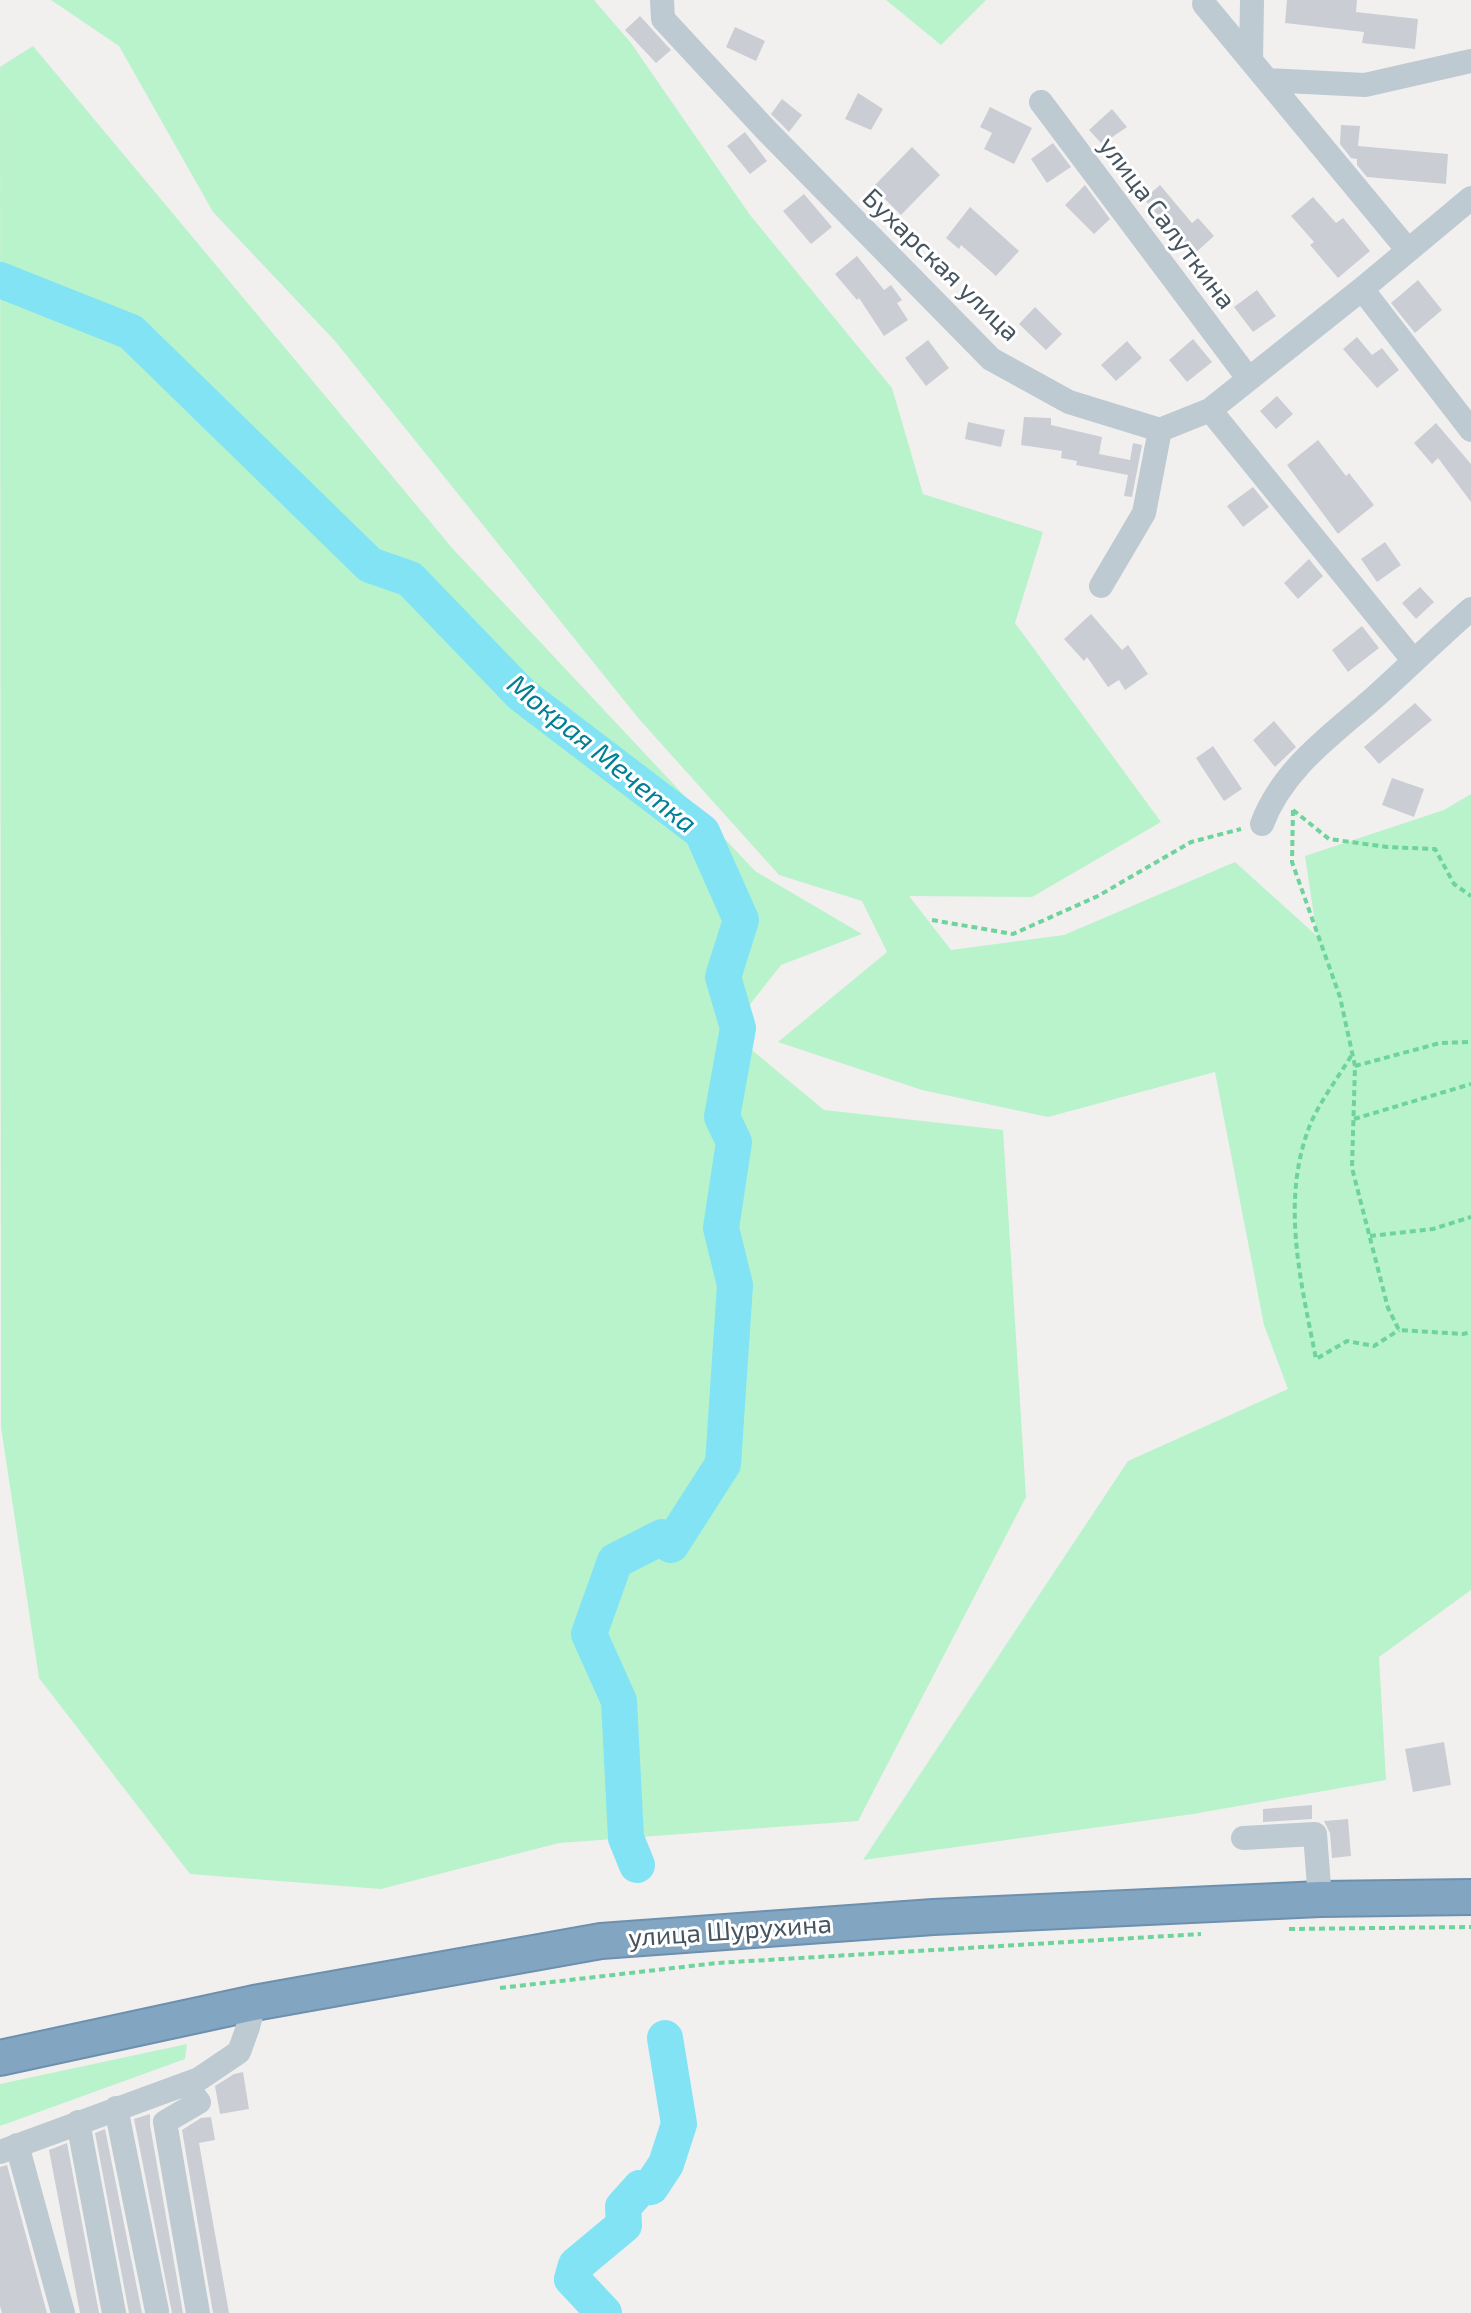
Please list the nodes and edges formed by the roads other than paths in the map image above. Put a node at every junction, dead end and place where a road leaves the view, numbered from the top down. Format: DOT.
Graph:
graph roads {
  1 [pos="662,0"];
  2 [pos="1252,0"];
  3 [pos="1204,4"];
  4 [pos="1251,61"];
  5 [pos="1471,61"];
  6 [pos="1267,80"];
  7 [pos="1041,102"];
  8 [pos="1471,198"];
  9 [pos="1407,249"];
  10 [pos="1362,289"];
  11 [pos="1248,378"];
  12 [pos="1210,410"];
  13 [pos="1160,430"];
  14 [pos="1471,430"];
  15 [pos="1101,586"];
  16 [pos="1471,609"];
  17 [pos="1413,660"];
  18 [pos="1262,824"];
  19 [pos="1243,1838"];
  20 [pos="1471,1897"];
  21 [pos="1320,1899"];
  22 [pos="254,2003"];
  23 [pos="0,2058"];
  24 [pos="185,2084"];
  25 [pos="116,2108"];
  26 [pos="78,2122"];
  27 [pos="9,2148"];
  28 [pos="157,2311"];
  29 [pos="63,2313"];
  30 [pos="114,2313"];
  31 [pos="198,2313"];
  1 -- 13 [label="street, Бухарская улица"];
  2 -- 4 [label="street"];
  3 -- 4 [label="street"];
  4 -- 6 [label="street"];
  5 -- 6 [label="street"];
  6 -- 9 [label="street"];
  7 -- 11 [label="street, улица Салуткина"];
  8 -- 9 [label="street"];
  9 -- 10 [label="street"];
  10 -- 11 [label="street"];
  10 -- 14 [label="street"];
  11 -- 12 [label="street"];
  12 -- 13 [label="street"];
  12 -- 17 [label="street"];
  13 -- 15 [label="street"];
  16 -- 17 [label="street"];
  17 -- 18 [label="street"];
  19 -- 21 [label="street"];
  20 -- 21 [label="highway, улица Шурухина"];
  21 -- 22 [label="highway, улица Шурухина"];
  22 -- 23 [label="highway, улица Шурухина"];
  22 -- 24 [label="street"];
  24 -- 25 [label="street"];
  24 -- 31 [label="street"];
  25 -- 26 [label="street"];
  25 -- 28 [label="street"];
  26 -- 27 [label="street"];
  26 -- 30 [label="street"];
  27 -- 29 [label="street"];
}
